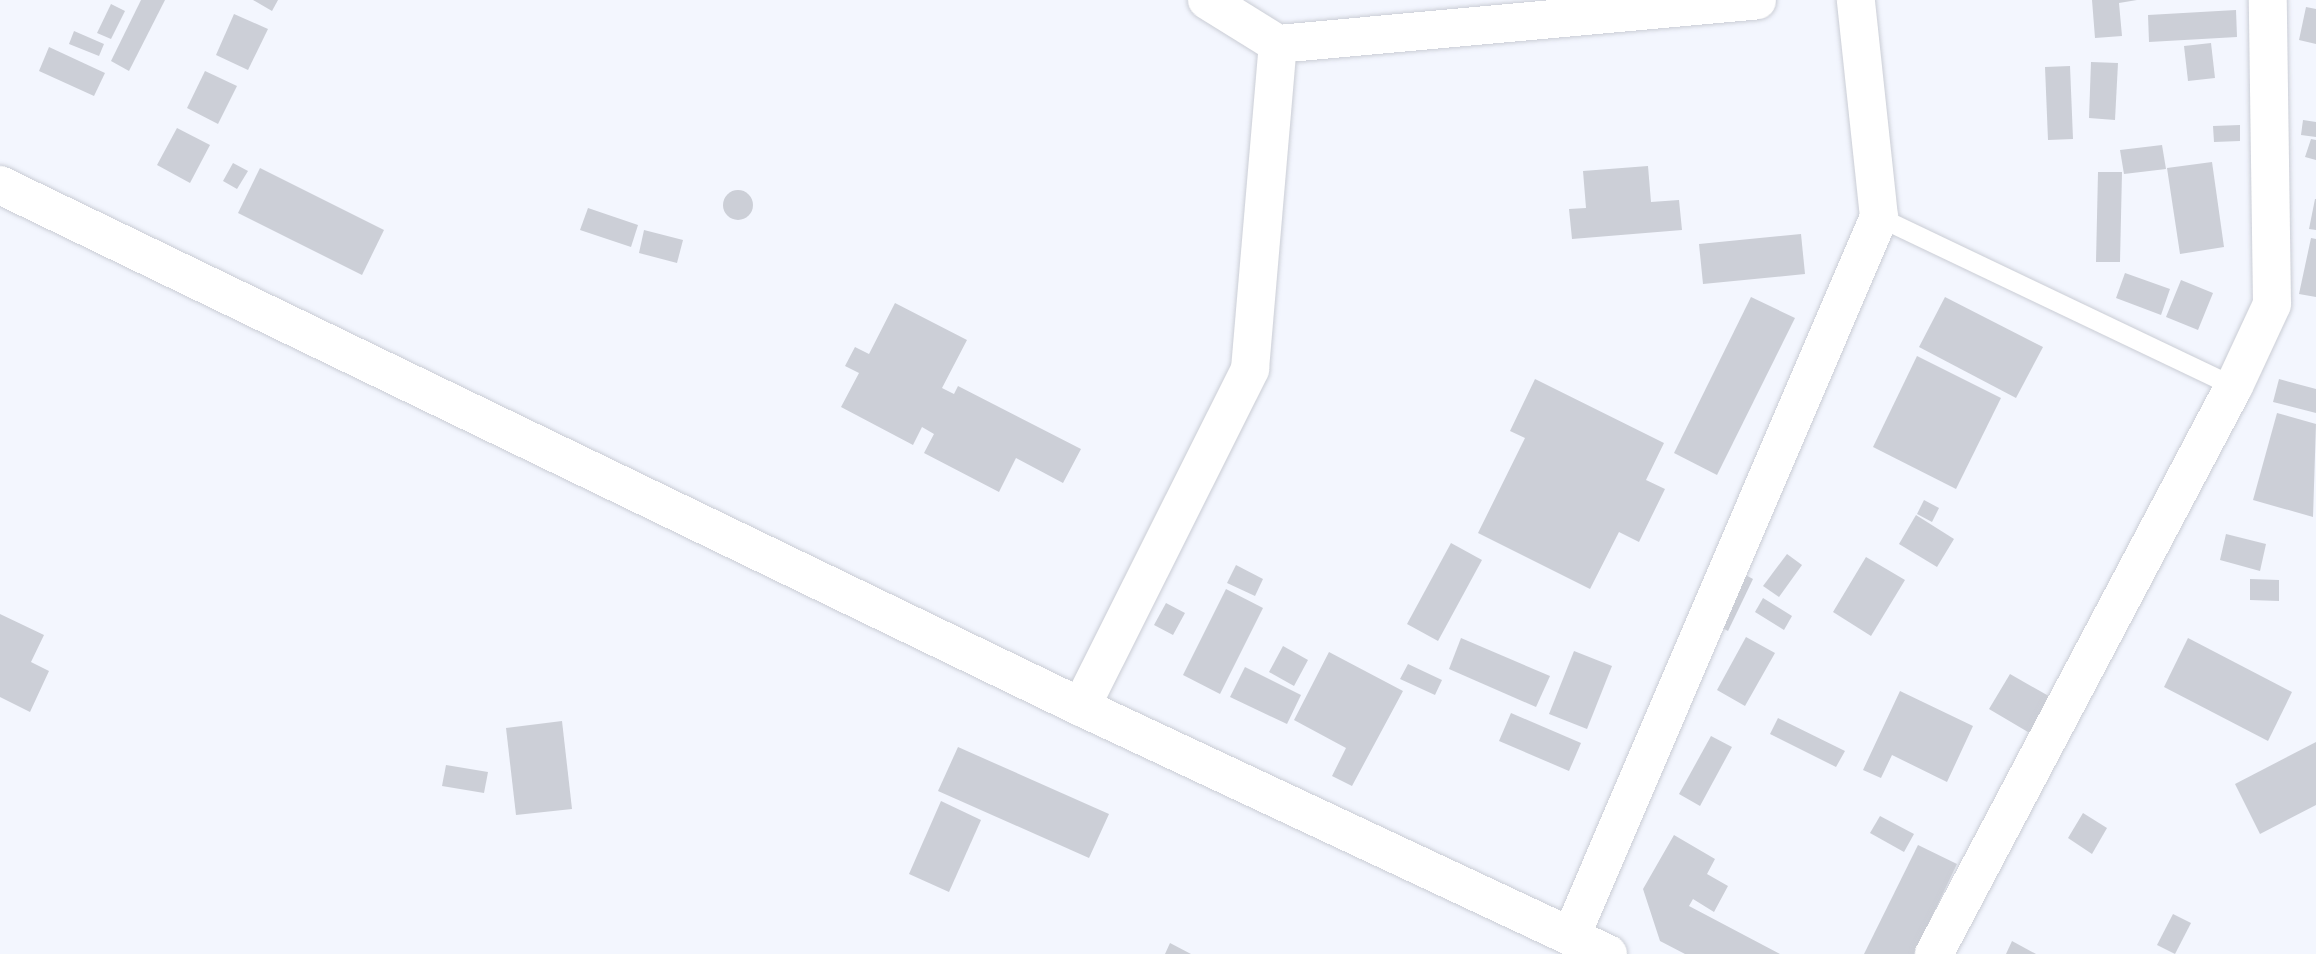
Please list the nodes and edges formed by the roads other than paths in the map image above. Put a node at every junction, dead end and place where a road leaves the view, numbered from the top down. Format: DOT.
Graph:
graph roads {
  1 [pos="1207,0"];
  2 [pos="1757,0"];
  3 [pos="1856,0"];
  4 [pos="2268,0"];
  5 [pos="1278,44"];
  6 [pos="0,185"];
  7 [pos="1879,216"];
  8 [pos="2234,386"];
  9 [pos="1081,707"];
  10 [pos="1572,934"];
  11 [pos="1608,954"];
  12 [pos="1934,954"];
  1 -- 5 [label="street"];
  2 -- 5 [label="street"];
  3 -- 7 [label="street"];
  4 -- 8 [label="street"];
  5 -- 9 [label="street"];
  6 -- 9 [label="street"];
  7 -- 8 [label="lane"];
  7 -- 10 [label="street"];
  8 -- 12 [label="street"];
  9 -- 10 [label="street"];
  10 -- 11 [label="street"];
}
